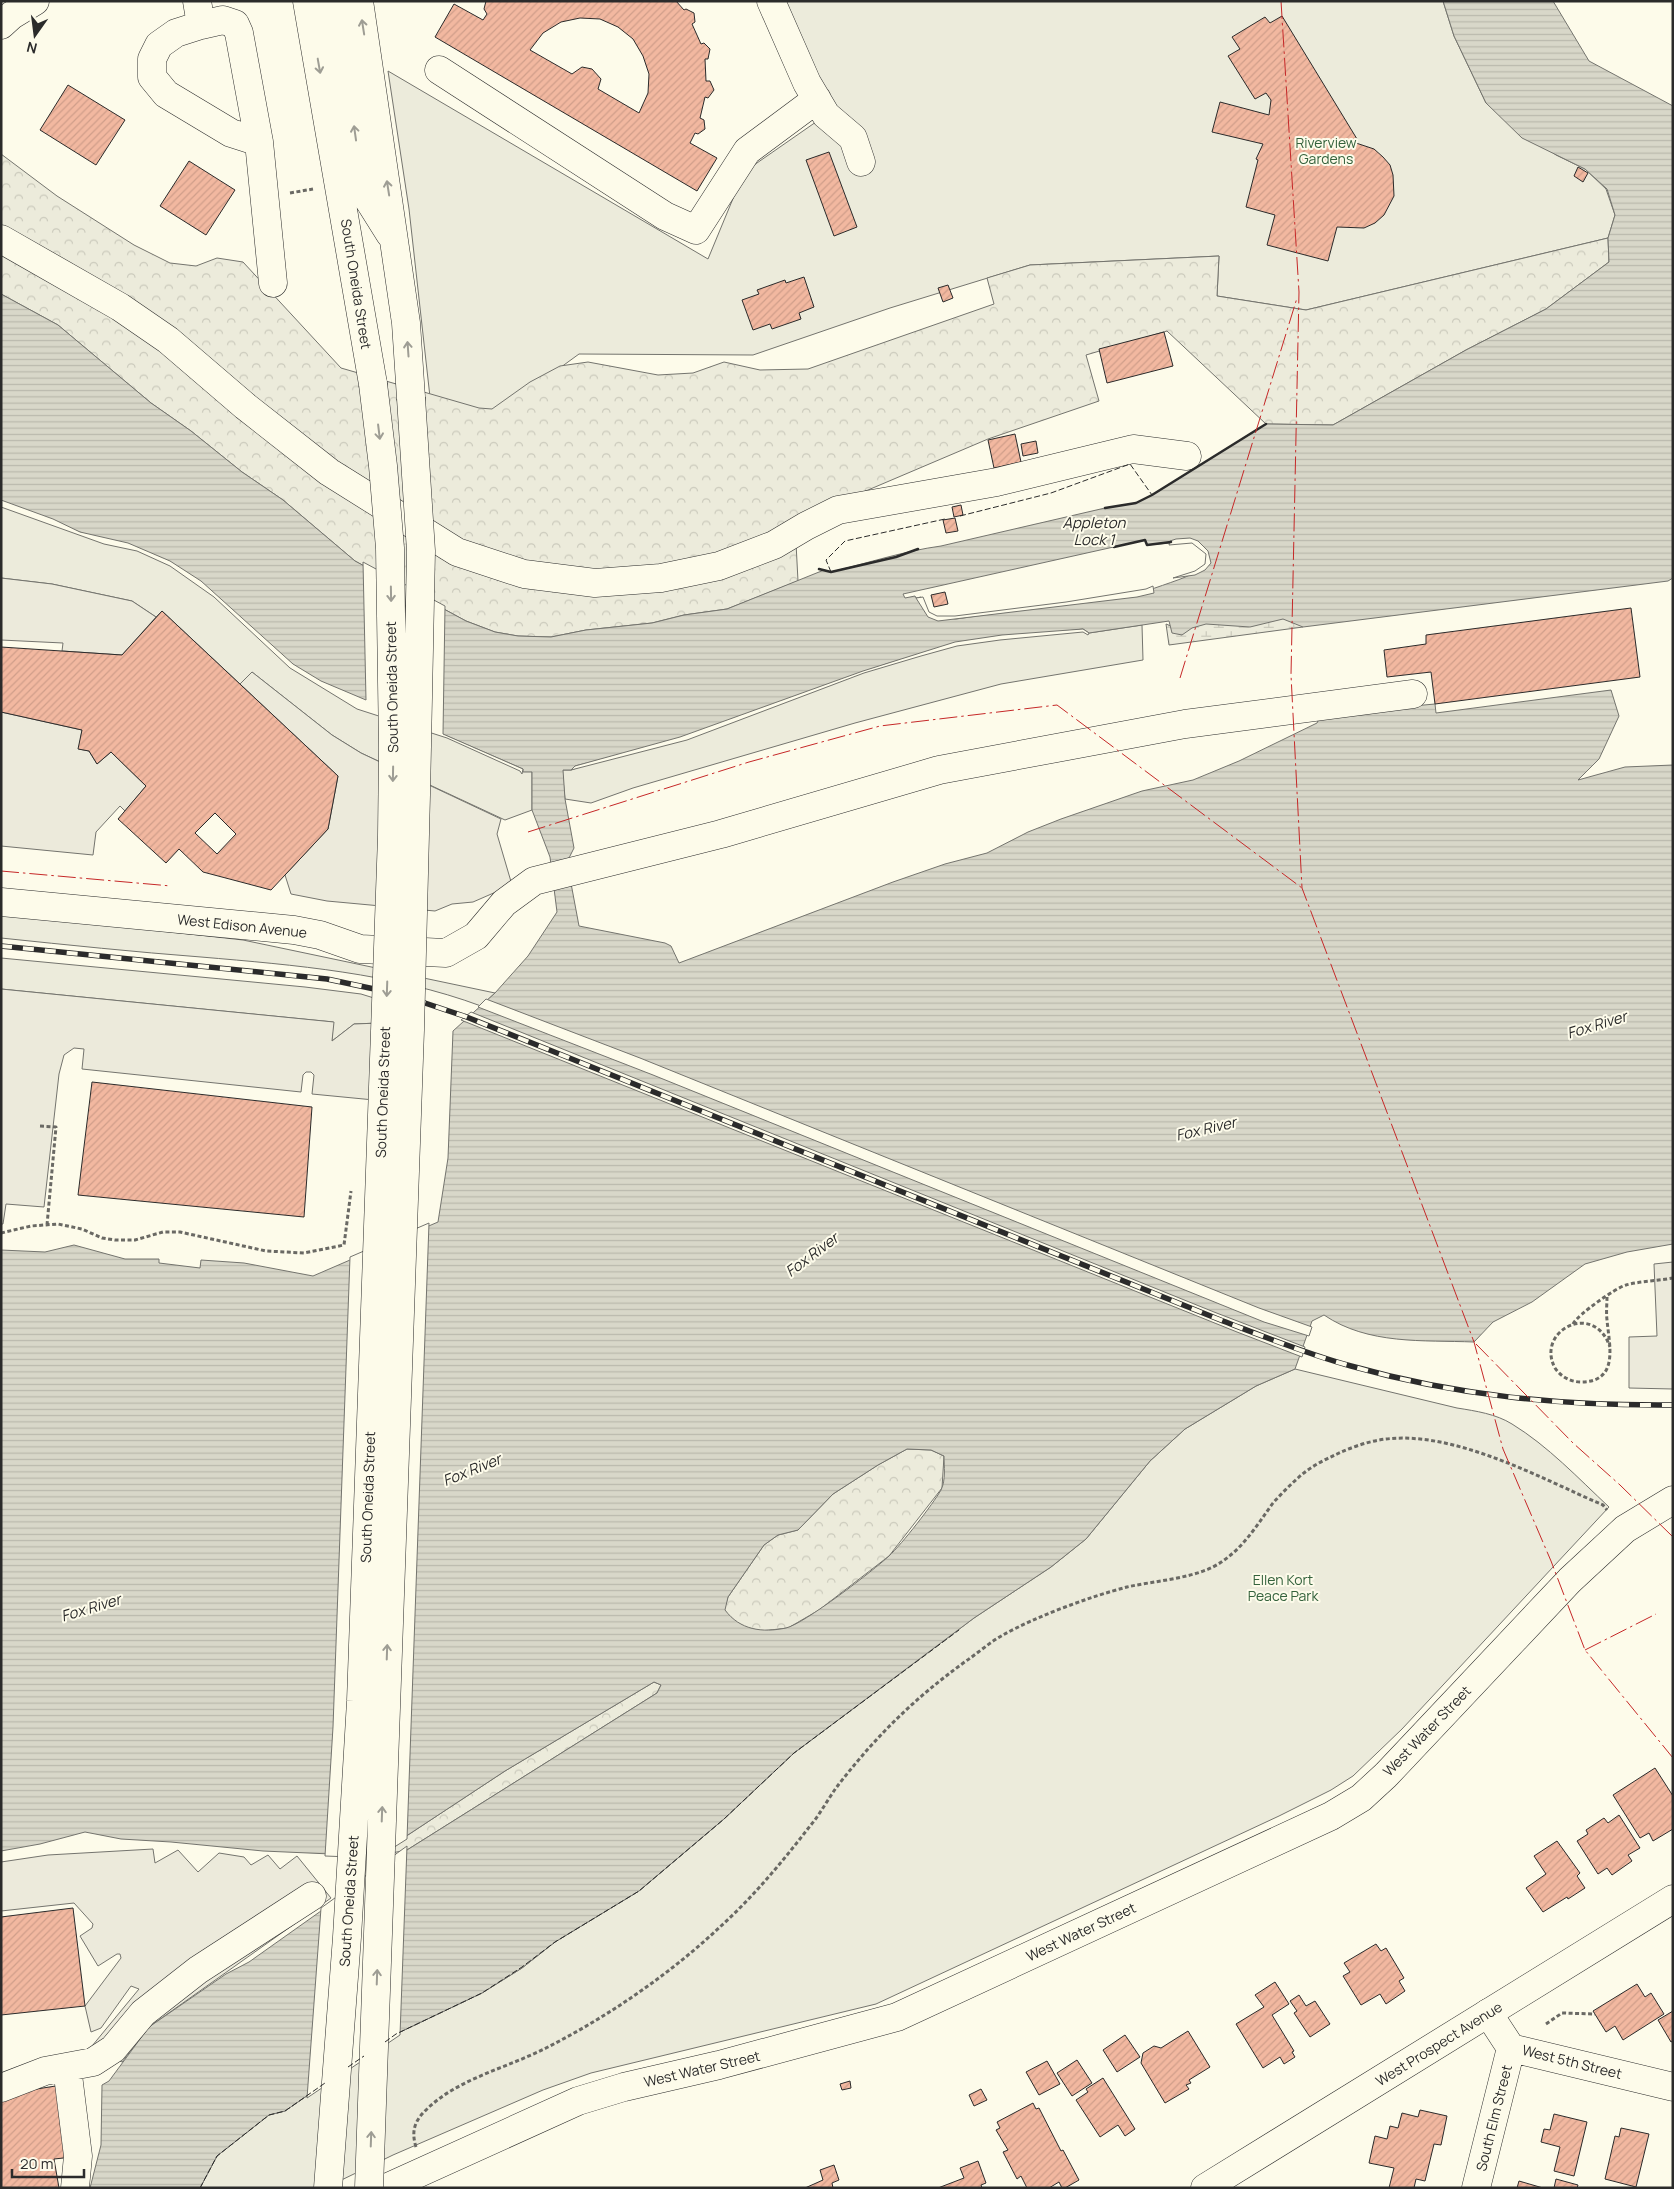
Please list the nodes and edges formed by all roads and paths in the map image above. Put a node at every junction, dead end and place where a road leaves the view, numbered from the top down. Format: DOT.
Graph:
graph roads {
  1 [pos="35,1"];
  2 [pos="307,1"];
  3 [pos="333,1"];
  4 [pos="359,1"];
  5 [pos="771,1"];
  6 [pos="199,13"];
  7 [pos="1,25"];
  8 [pos="439,70"];
  9 [pos="817,99"];
  10 [pos="259,142"];
  11 [pos="861,162"];
  12 [pos="321,188"];
  13 [pos="264,195"];
  14 [pos="1,240"];
  15 [pos="395,242"];
  16 [pos="273,283"];
  17 [pos="1188,456"];
  18 [pos="1413,694"];
  19 [pos="1,902"];
  20 [pos="40,1126"];
  21 [pos="352,1182"];
  22 [pos="47,1225"];
  23 [pos="1,1233"];
  24 [pos="1673,1278"];
  25 [pos="1607,1297"];
  26 [pos="1573,1324"];
  27 [pos="1610,1346"];
  28 [pos="1673,1500"];
  29 [pos="1625,1529"];
  30 [pos="312,1896"];
  31 [pos="1673,1899"];
  32 [pos="1488,2013"];
  33 [pos="1595,2014"];
  34 [pos="1546,2024"];
  35 [pos="1511,2048"];
  36 [pos="67,2067"];
  37 [pos="1673,2087"];
  38 [pos="1,2088"];
  39 [pos="416,2148"];
  40 [pos="75,2188"];
  41 [pos="328,2188"];
  42 [pos="369,2188"];
  43 [pos="386,2188"];
  44 [pos="1205,2188"];
  45 [pos="1476,2188"];
  1 -- 7 [label="main road"];
  2 -- 41 [label="main road, South Oneida Street, one-way, bridge"];
  15 -- 3 [label="main road, one-way"];
  15 -- 4 [label="main road, South Oneida Street, one-way"];
  5 -- 9 [label="main road"];
  6 -- 10 [label="main road"];
  6 -- 10 [label="main road"];
  8 -- 9 [label="main road"];
  9 -- 11 [label="main road"];
  10 -- 13 [label="main road"];
  12 -- 13 [label="path"];
  13 -- 16 [label="main road"];
  14 -- 17 [label="main road"];
  42 -- 15 [label="main road, South Oneida Street, one-way, bridge"];
  18 -- 19 [label="main road, West Edison Avenue"];
  20 -- 22 [label="path"];
  21 -- 22 [label="path"];
  22 -- 23 [label="path"];
  24 -- 25 [label="path"];
  25 -- 26 [label="path"];
  25 -- 27 [label="path"];
  26 -- 27 [label="path"];
  26 -- 27 [label="path"];
  28 -- 29 [label="main road, West Water Street"];
  29 -- 39 [label="path"];
  29 -- 43 [label="main road, West Water Street"];
  30 -- 36 [label="main road"];
  31 -- 32 [label="main road, West Prospect Avenue"];
  32 -- 35 [label="main road, West 5th Street"];
  32 -- 44 [label="main road, West Prospect Avenue"];
  33 -- 34 [label="path"];
  35 -- 37 [label="main road, West 5th Street"];
  35 -- 45 [label="main road, South Elm Street"];
  36 -- 38 [label="main road"];
  36 -- 40 [label="main road"];
}
